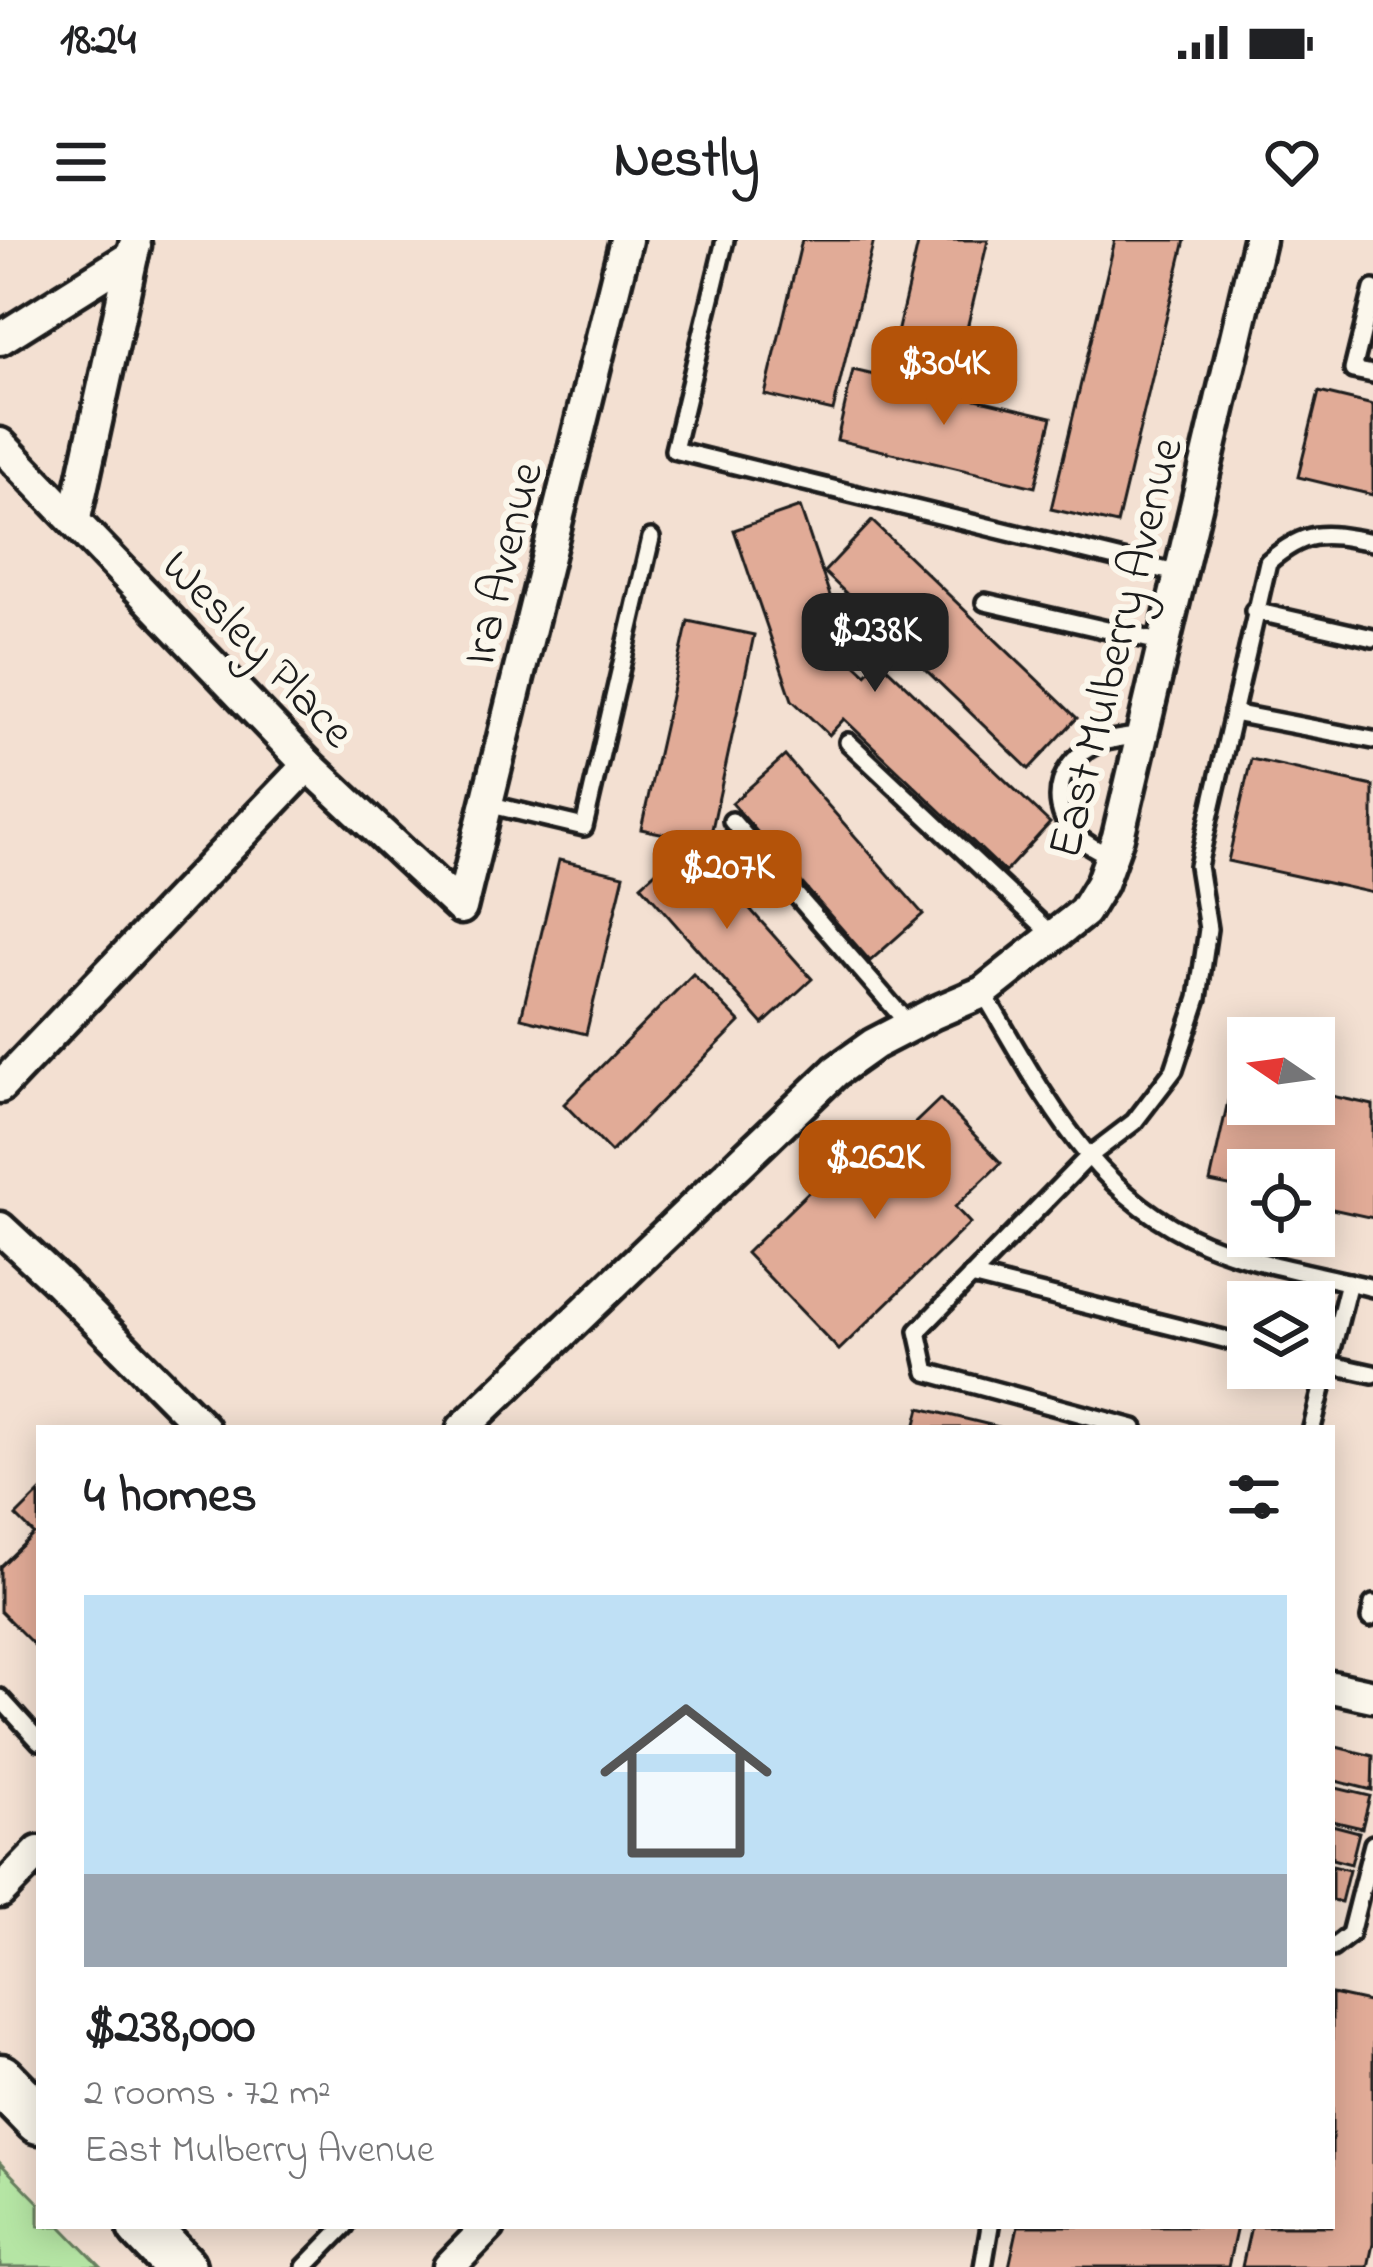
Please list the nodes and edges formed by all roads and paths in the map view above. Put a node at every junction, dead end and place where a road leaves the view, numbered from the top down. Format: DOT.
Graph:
graph roads {
  1 [pos="626,240"];
  2 [pos="725,240"];
  3 [pos="1259,240"];
  4 [pos="134,248"];
  5 [pos="1373,289"];
  6 [pos="0,339"];
  7 [pos="1373,374"];
  8 [pos="0,444"];
  9 [pos="75,518"];
  10 [pos="651,538"];
  11 [pos="1373,542"];
  12 [pos="1180,574"];
  13 [pos="985,602"];
  14 [pos="1254,611"];
  15 [pos="1373,638"];
  16 [pos="1164,643"];
  17 [pos="1233,713"];
  18 [pos="1142,735"];
  19 [pos="1373,740"];
  20 [pos="848,742"];
  21 [pos="308,765"];
  22 [pos="487,804"];
  23 [pos="732,821"];
  24 [pos="1112,858"];
  25 [pos="461,908"];
  26 [pos="1054,936"];
  27 [pos="983,992"];
  28 [pos="909,1025"];
  29 [pos="0,1088"];
  30 [pos="1088,1156"];
  31 [pos="0,1228"];
  32 [pos="971,1276"];
  33 [pos="1348,1282"];
  34 [pos="1373,1288"];
  35 [pos="1335,1321"];
  36 [pos="1227,1340"];
  37 [pos="1335,1365"];
  38 [pos="1373,1374"];
  39 [pos="1317,1389"];
  40 [pos="200,1425"];
  41 [pos="466,1425"];
  42 [pos="1123,1425"];
  43 [pos="1312,1425"];
  44 [pos="1335,1688"];
  45 [pos="1373,1696"];
  46 [pos="0,1698"];
  47 [pos="36,1738"];
  48 [pos="1373,1844"];
  49 [pos="36,1855"];
  50 [pos="0,1892"];
  51 [pos="1335,1946"];
  52 [pos="0,2079"];
  53 [pos="36,2116"];
  54 [pos="145,2229"];
  55 [pos="342,2229"];
  56 [pos="487,2229"];
  57 [pos="989,2229"];
  58 [pos="182,2267"];
  59 [pos="305,2267"];
  60 [pos="449,2267"];
  61 [pos="982,2267"];
  1 -- 22 [label="street, Ira Avenue"];
  2 -- 12 [label="lane"];
  3 -- 12 [label="street, East Mulberry Avenue"];
  4 -- 6 [label="street"];
  4 -- 9 [label="street"];
  5 -- 7 [label="lane"];
  8 -- 9 [label="street, Wesley Place"];
  9 -- 21 [label="street, Wesley Place"];
  10 -- 22 [label="lane"];
  11 -- 14 [label="lane"];
  12 -- 16 [label="street, East Mulberry Avenue"];
  13 -- 16 [label="lane"];
  14 -- 15 [label="lane"];
  14 -- 17 [label="lane"];
  16 -- 18 [label="street, East Mulberry Avenue"];
  17 -- 19 [label="lane"];
  17 -- 30 [label="lane"];
  18 -- 24 [label="street, East Mulberry Avenue"];
  18 -- 24 [label="lane"];
  20 -- 26 [label="lane"];
  21 -- 25 [label="street, Wesley Place"];
  21 -- 29 [label="street"];
  22 -- 25 [label="street, Ira Avenue"];
  23 -- 28 [label="lane"];
  24 -- 26 [label="street, East Mulberry Avenue"];
  26 -- 27 [label="street, East Mulberry Avenue"];
  27 -- 28 [label="street, East Mulberry Avenue"];
  27 -- 30 [label="lane"];
  28 -- 41 [label="street, East Mulberry Avenue"];
  30 -- 32 [label="lane"];
  30 -- 33 [label="lane"];
  31 -- 40 [label="street"];
  32 -- 36 [label="lane"];
  32 -- 42 [label="lane"];
  33 -- 34 [label="lane"];
  33 -- 35 [label="lane"];
  37 -- 38 [label="lane"];
  39 -- 43 [label="lane"];
  44 -- 45 [label="street"];
  46 -- 47 [label="lane"];
  48 -- 51 [label="lane"];
  49 -- 50 [label="street"];
  52 -- 53 [label="main road"];
  54 -- 58 [label="main road"];
  55 -- 59 [label="lane"];
  56 -- 60 [label="street"];
  57 -- 61 [label="lane"];
}
